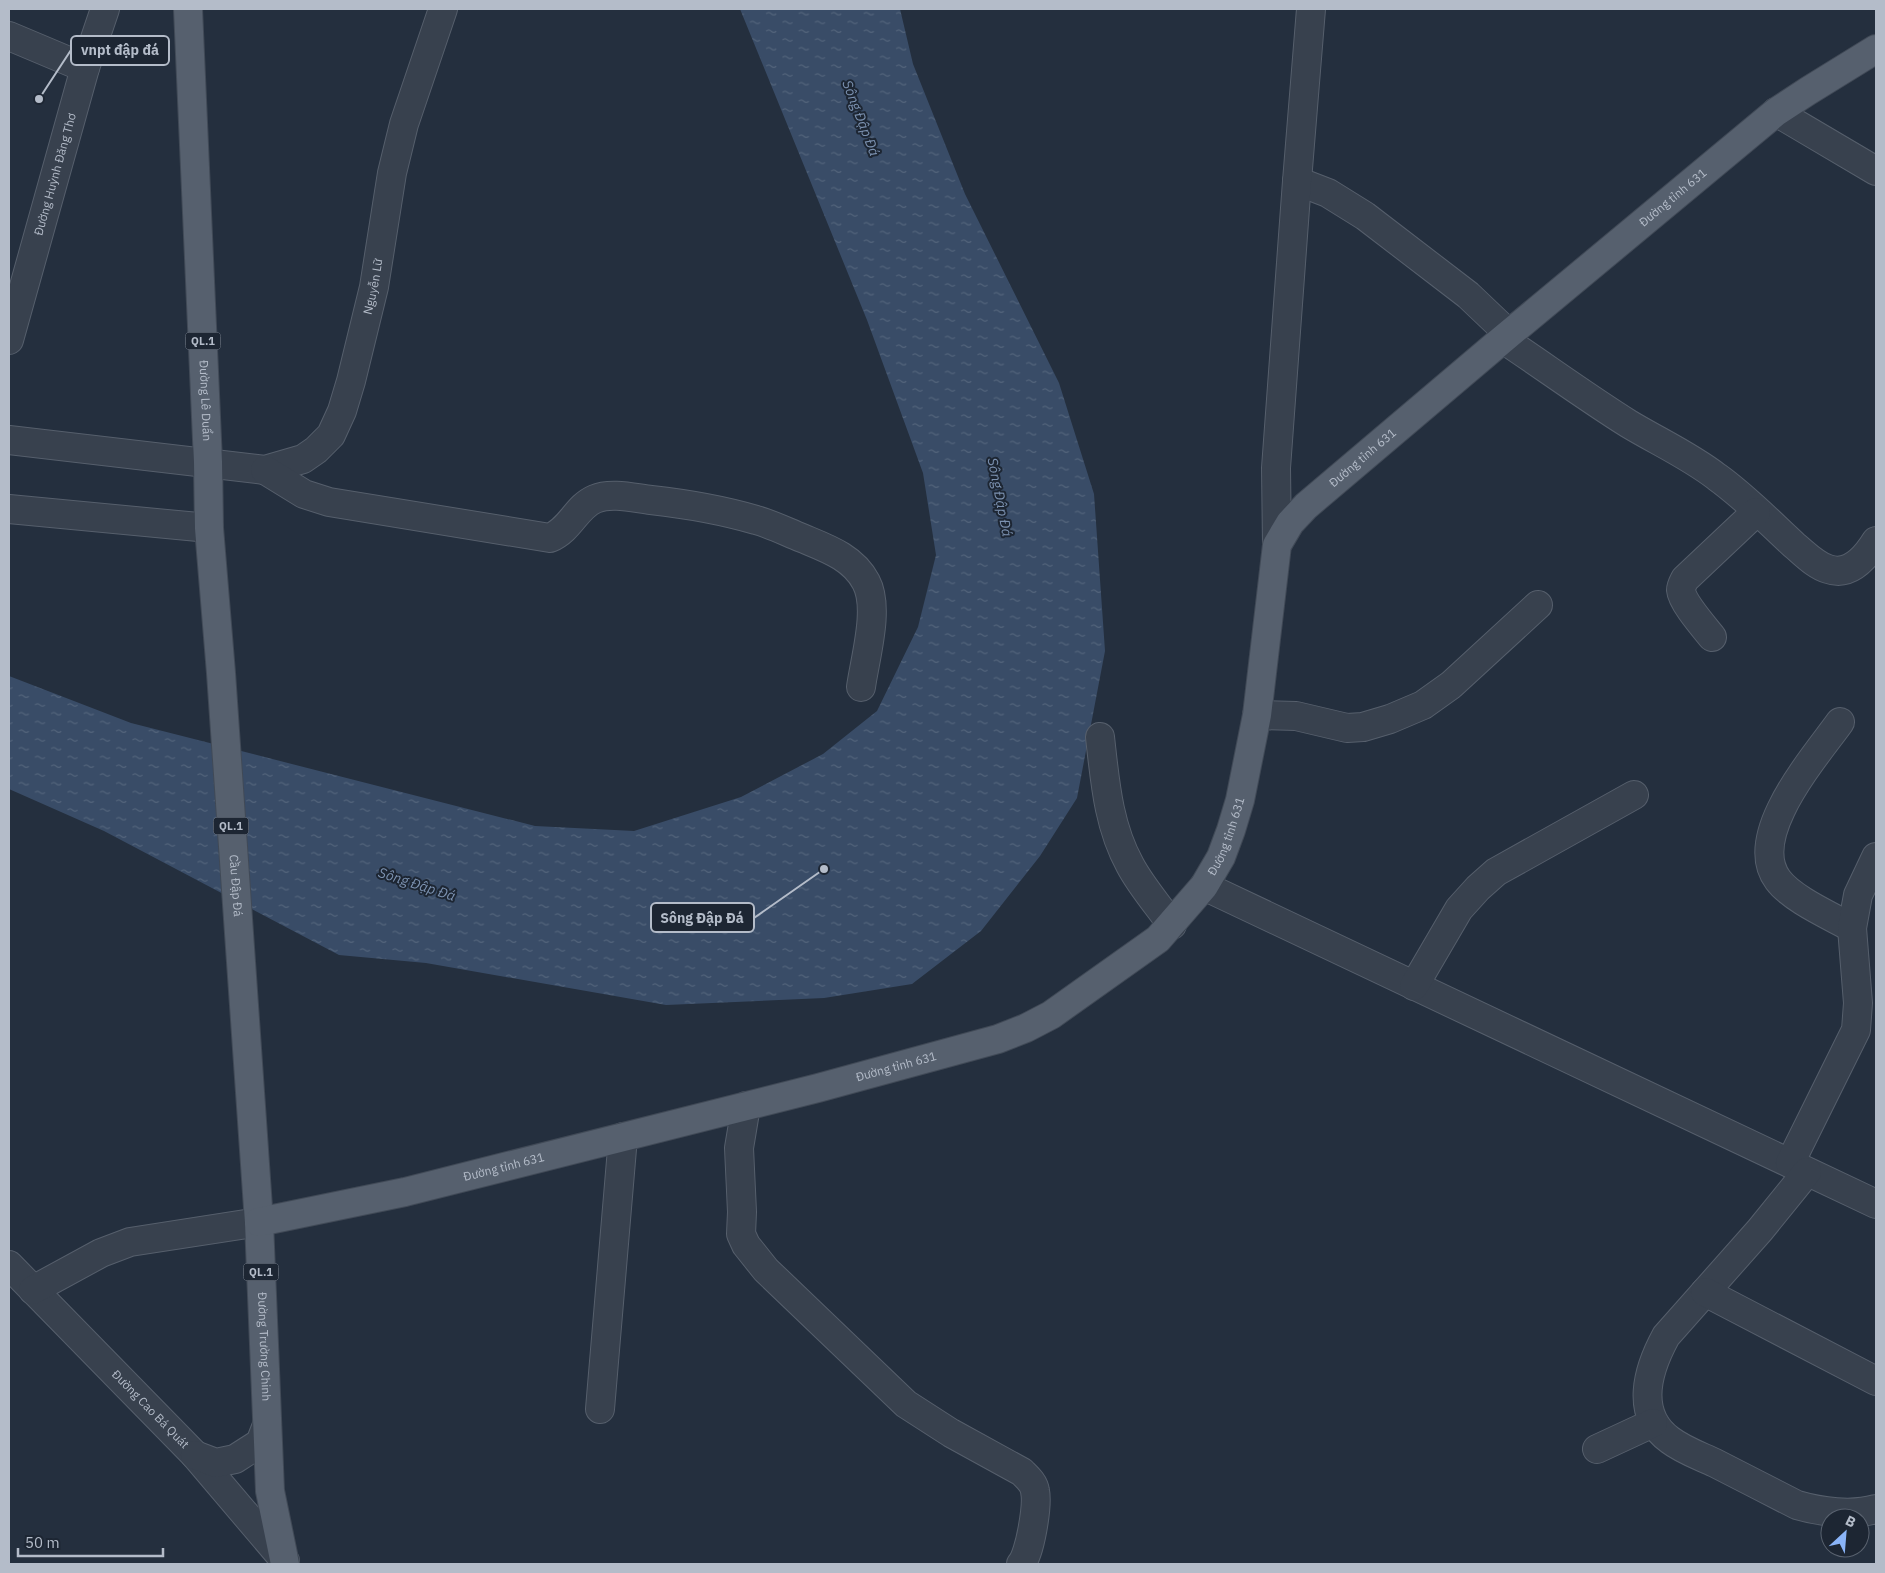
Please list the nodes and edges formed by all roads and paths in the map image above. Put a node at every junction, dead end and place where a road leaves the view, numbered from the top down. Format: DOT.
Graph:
graph roads {
  1 [pos="105,9"];
  2 [pos="443,9"];
  3 [pos="1311,9"];
  4 [pos="187,10"];
  5 [pos="9,36"];
  6 [pos="1876,49"];
  7 [pos="85,68"];
  8 [pos="1776,112"];
  9 [pos="1876,171"];
  10 [pos="1297,181"];
  11 [pos="1506,336"];
  12 [pos="9,340"];
  13 [pos="9,440"];
  14 [pos="208,462"];
  15 [pos="265,470"];
  16 [pos="9,509"];
  17 [pos="1756,512"];
  18 [pos="208,528"];
  19 [pos="1876,541"];
  20 [pos="1277,545"];
  21 [pos="1538,605"];
  22 [pos="1712,637"];
  23 [pos="221,673"];
  24 [pos="861,687"];
  25 [pos="1257,714"];
  26 [pos="1840,722"];
  27 [pos="1100,738"];
  28 [pos="1634,795"];
  29 [pos="1876,857"];
  30 [pos="1204,886"];
  31 [pos="1861,912"];
  32 [pos="1172,925"];
  33 [pos="241,979"];
  34 [pos="1414,986"];
  35 [pos="1866,1027"];
  36 [pos="746,1106"];
  37 [pos="623,1137"];
  38 [pos="1798,1167"];
  39 [pos="1876,1204"];
  40 [pos="259,1222"];
  41 [pos="9,1265"];
  42 [pos="33,1290"];
  43 [pos="1705,1292"];
  44 [pos="1876,1381"];
  45 [pos="600,1409"];
  46 [pos="1653,1423"];
  47 [pos="267,1425"];
  48 [pos="1597,1449"];
  49 [pos="195,1454"];
  50 [pos="1876,1509"];
  51 [pos="285,1563"];
  52 [pos="1021,1564"];
  1 -- 7 [label="street, Đường Huỳnh Đăng Thơ"];
  2 -- 15 [label="street, Nguyễn Lữ"];
  3 -- 10 [label="street"];
  4 -- 14 [label="main road, Đường Lê Duẩn / QL.1"];
  5 -- 7 [label="street"];
  6 -- 8 [label="main road, Đường tỉnh 631"];
  7 -- 12 [label="street, Đường Huỳnh Đăng Thơ"];
  8 -- 9 [label="street"];
  8 -- 11 [label="main road, Đường tỉnh 631"];
  10 -- 11 [label="street"];
  10 -- 20 [label="street"];
  11 -- 17 [label="street"];
  11 -- 20 [label="main road, Đường tỉnh 631"];
  13 -- 14 [label="street, Nguyễn Lữ"];
  14 -- 15 [label="street, Nguyễn Lữ"];
  14 -- 18 [label="main road, Đường Lê Duẩn / QL.1"];
  15 -- 24 [label="street"];
  16 -- 18 [label="street"];
  17 -- 19 [label="street"];
  17 -- 22 [label="street"];
  18 -- 23 [label="main road, Đường Lê Duẩn / QL.1"];
  20 -- 25 [label="main road, Đường tỉnh 631"];
  21 -- 25 [label="street"];
  23 -- 33 [label="main road, Cầu Đập Đá / QL.1"];
  25 -- 30 [label="main road, Đường tỉnh 631"];
  26 -- 31 [label="street"];
  27 -- 32 [label="street"];
  28 -- 34 [label="street"];
  29 -- 31 [label="street"];
  30 -- 32 [label="main road, Đường tỉnh 631"];
  30 -- 34 [label="street"];
  31 -- 35 [label="street"];
  32 -- 36 [label="main road, Đường tỉnh 631"];
  33 -- 40 [label="main road, Đường Trường Chinh / QL.1"];
  34 -- 38 [label="street"];
  35 -- 38 [label="street"];
  36 -- 37 [label="main road, Đường tỉnh 631"];
  36 -- 52 [label="street"];
  37 -- 40 [label="main road, Đường tỉnh 631"];
  37 -- 45 [label="street"];
  38 -- 39 [label="street"];
  38 -- 43 [label="street"];
  40 -- 42 [label="street"];
  40 -- 47 [label="main road, Đường Trường Chinh / QL.1"];
  41 -- 42 [label="street, Đường Cao Bá Quát"];
  42 -- 49 [label="street, Đường Cao Bá Quát"];
  43 -- 44 [label="street"];
  43 -- 46 [label="street"];
  46 -- 48 [label="street"];
  46 -- 50 [label="street"];
  47 -- 49 [label="street"];
  47 -- 51 [label="main road, Đường Trường Chinh / QL.1"];
  49 -- 51 [label="street, Đường Cao Bá Quát"];
}
